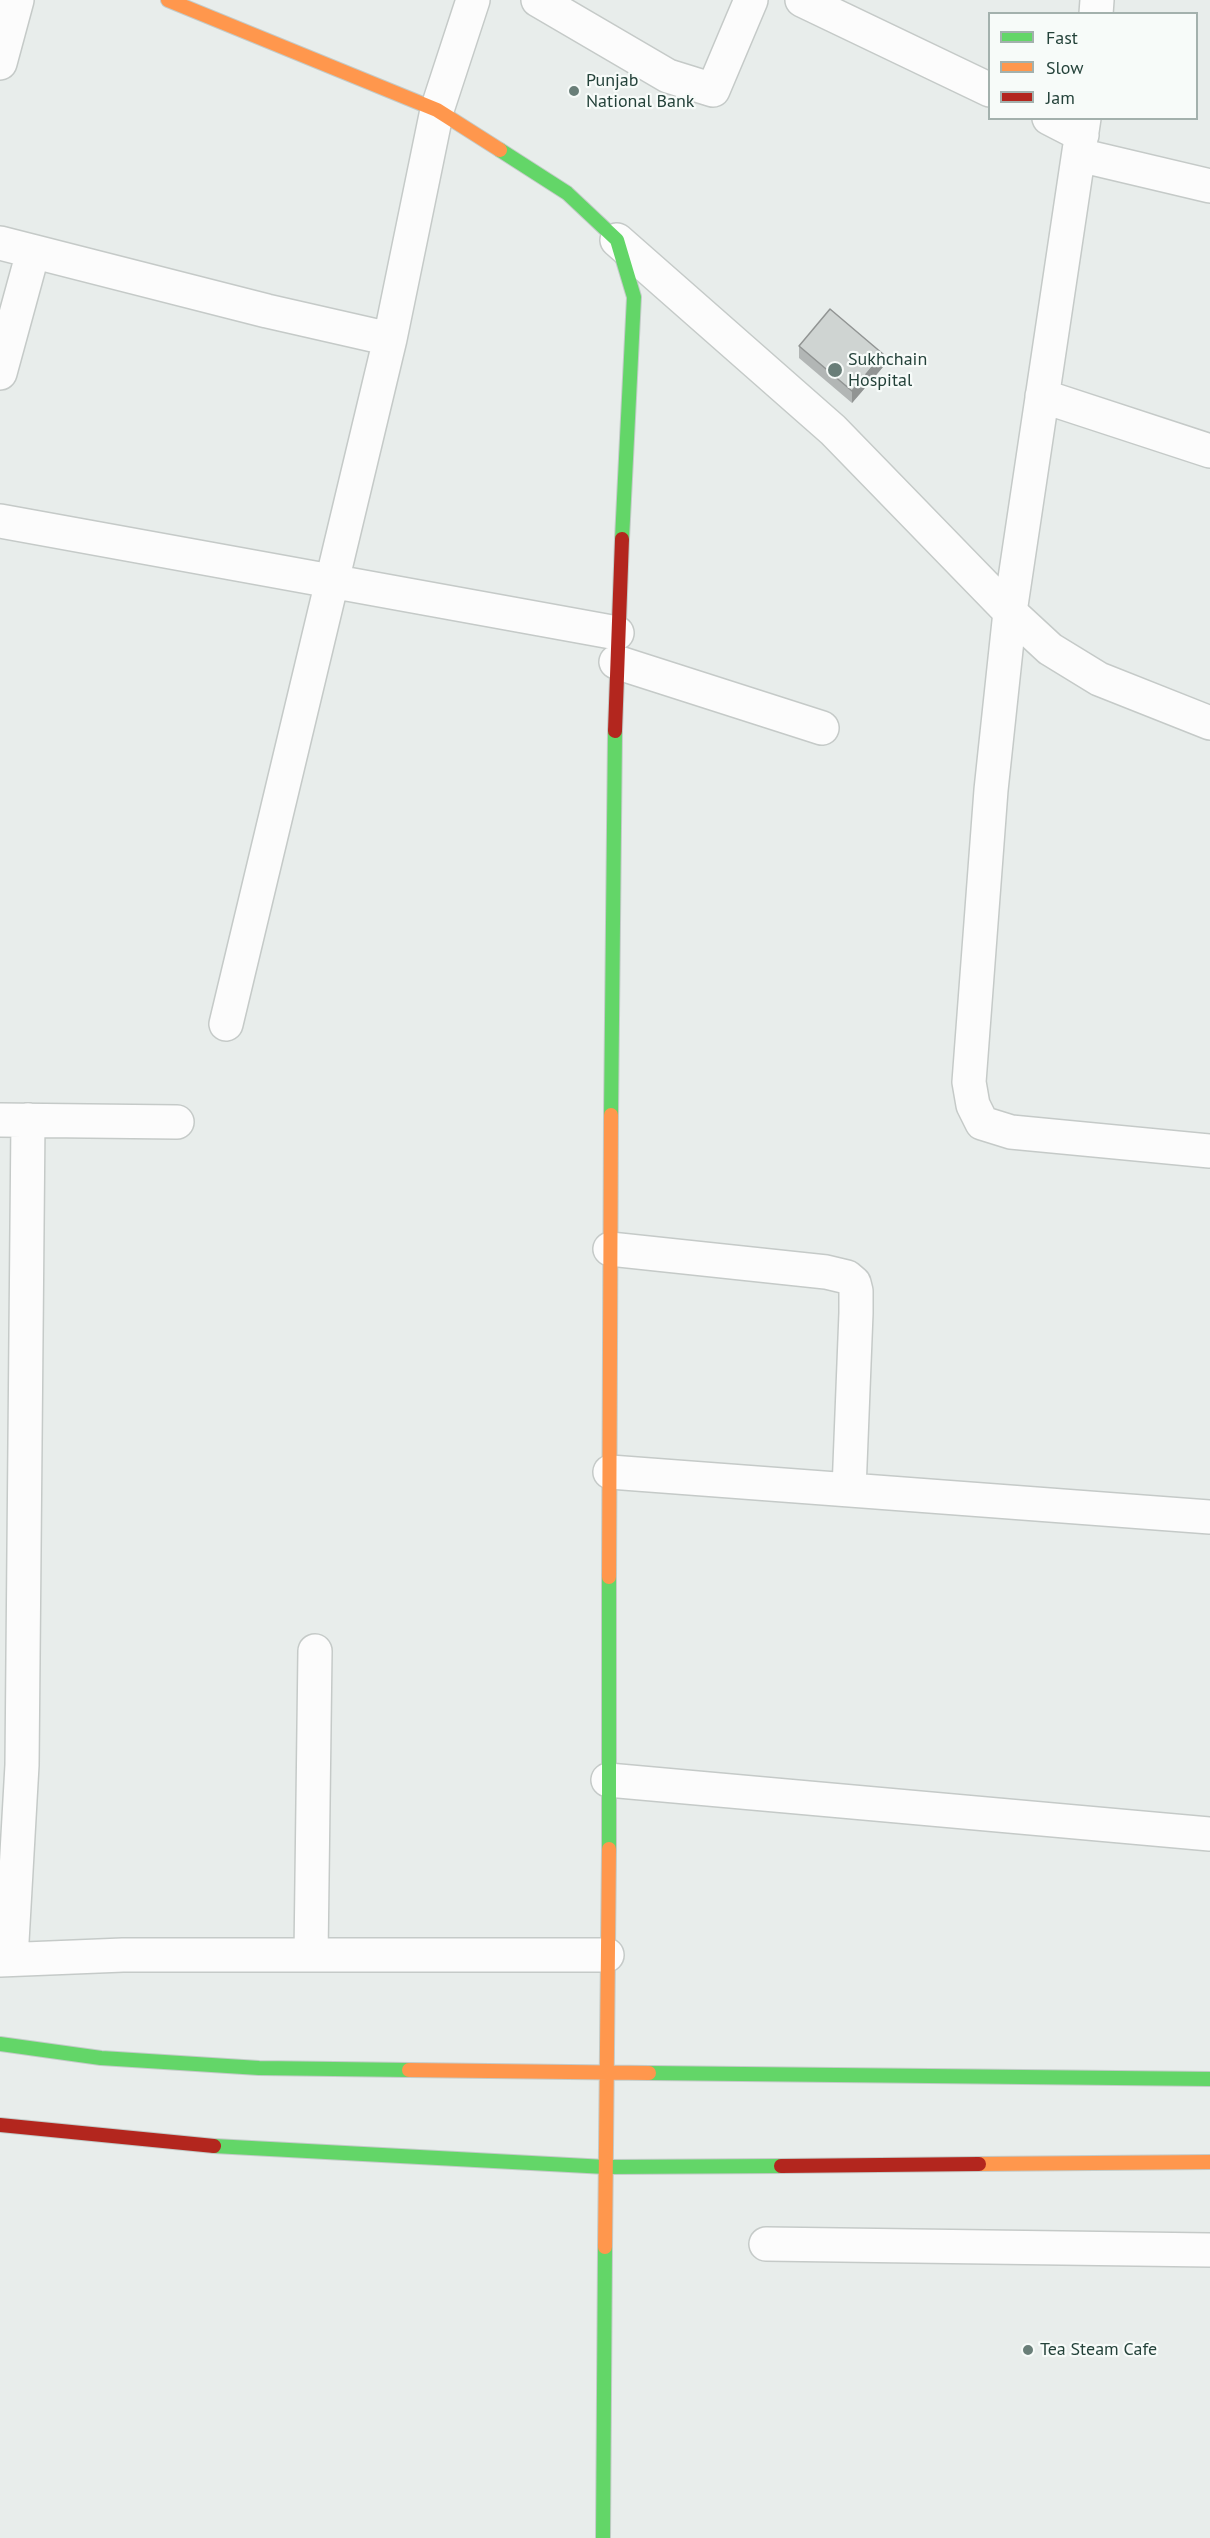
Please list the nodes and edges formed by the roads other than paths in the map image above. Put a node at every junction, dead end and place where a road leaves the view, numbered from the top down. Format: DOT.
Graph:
graph roads {
  1 [pos="17,0"];
  2 [pos="168,0"];
  3 [pos="474,0"];
  4 [pos="538,0"];
  5 [pos="751,0"];
  6 [pos="802,0"];
  7 [pos="0,63"];
  8 [pos="988,89"];
  9 [pos="437,110"];
  10 [pos="1053,120"];
  11 [pos="1082,136"];
  12 [pos="1210,186"];
  13 [pos="616,240"];
  14 [pos="0,243"];
  15 [pos="33,252"];
  16 [pos="390,339"];
  17 [pos="0,373"];
  18 [pos="1042,396"];
  19 [pos="1210,451"];
  20 [pos="0,521"];
  21 [pos="332,582"];
  22 [pos="1010,612"];
  23 [pos="616,647"];
  24 [pos="1210,723"];
  25 [pos="822,728"];
  26 [pos="226,1024"];
  27 [pos="14,1120"];
  28 [pos="177,1122"];
  29 [pos="1210,1151"];
  30 [pos="610,1249"];
  31 [pos="610,1472"];
  32 [pos="849,1490"];
  33 [pos="1210,1517"];
  34 [pos="315,1651"];
  35 [pos="11,1764"];
  36 [pos="608,1780"];
  37 [pos="1210,1834"];
  38 [pos="311,1955"];
  39 [pos="607,1955"];
  40 [pos="6,1960"];
  41 [pos="0,2044"];
  42 [pos="608,2072"];
  43 [pos="1210,2079"];
  44 [pos="0,2125"];
  45 [pos="1210,2162"];
  46 [pos="606,2167"];
  47 [pos="766,2244"];
  48 [pos="1210,2250"];
  49 [pos="603,2538"];
  1 -- 7 [label="street"];
  2 -- 9 [label="street"];
  3 -- 9 [label="street"];
  4 -- 5 [label="street"];
  6 -- 8 [label="street"];
  9 -- 13 [label="street"];
  9 -- 16 [label="street"];
  10 -- 11 [label="street"];
  11 -- 12 [label="street"];
  11 -- 18 [label="street"];
  13 -- 22 [label="street"];
  13 -- 23 [label="street"];
  14 -- 15 [label="street"];
  15 -- 16 [label="street"];
  15 -- 17 [label="street"];
  16 -- 21 [label="street"];
  18 -- 19 [label="street"];
  18 -- 22 [label="street"];
  20 -- 21 [label="street"];
  21 -- 23 [label="street"];
  21 -- 26 [label="street"];
  22 -- 24 [label="street"];
  22 -- 29 [label="street"];
  23 -- 25 [label="street"];
  23 -- 30 [label="street"];
  27 -- 28 [label="street"];
  27 -- 35 [label="street"];
  30 -- 31 [label="street"];
  30 -- 32 [label="street"];
  31 -- 32 [label="street"];
  31 -- 36 [label="street"];
  32 -- 33 [label="street"];
  34 -- 38 [label="street"];
  35 -- 40 [label="street"];
  36 -- 37 [label="street"];
  36 -- 39 [label="street"];
  38 -- 39 [label="street"];
  38 -- 40 [label="street"];
  39 -- 42 [label="street"];
  41 -- 42 [label="street"];
  42 -- 43 [label="street"];
  42 -- 46 [label="street"];
  44 -- 46 [label="street"];
  45 -- 46 [label="street"];
  46 -- 49 [label="street"];
  47 -- 48 [label="street"];
}
